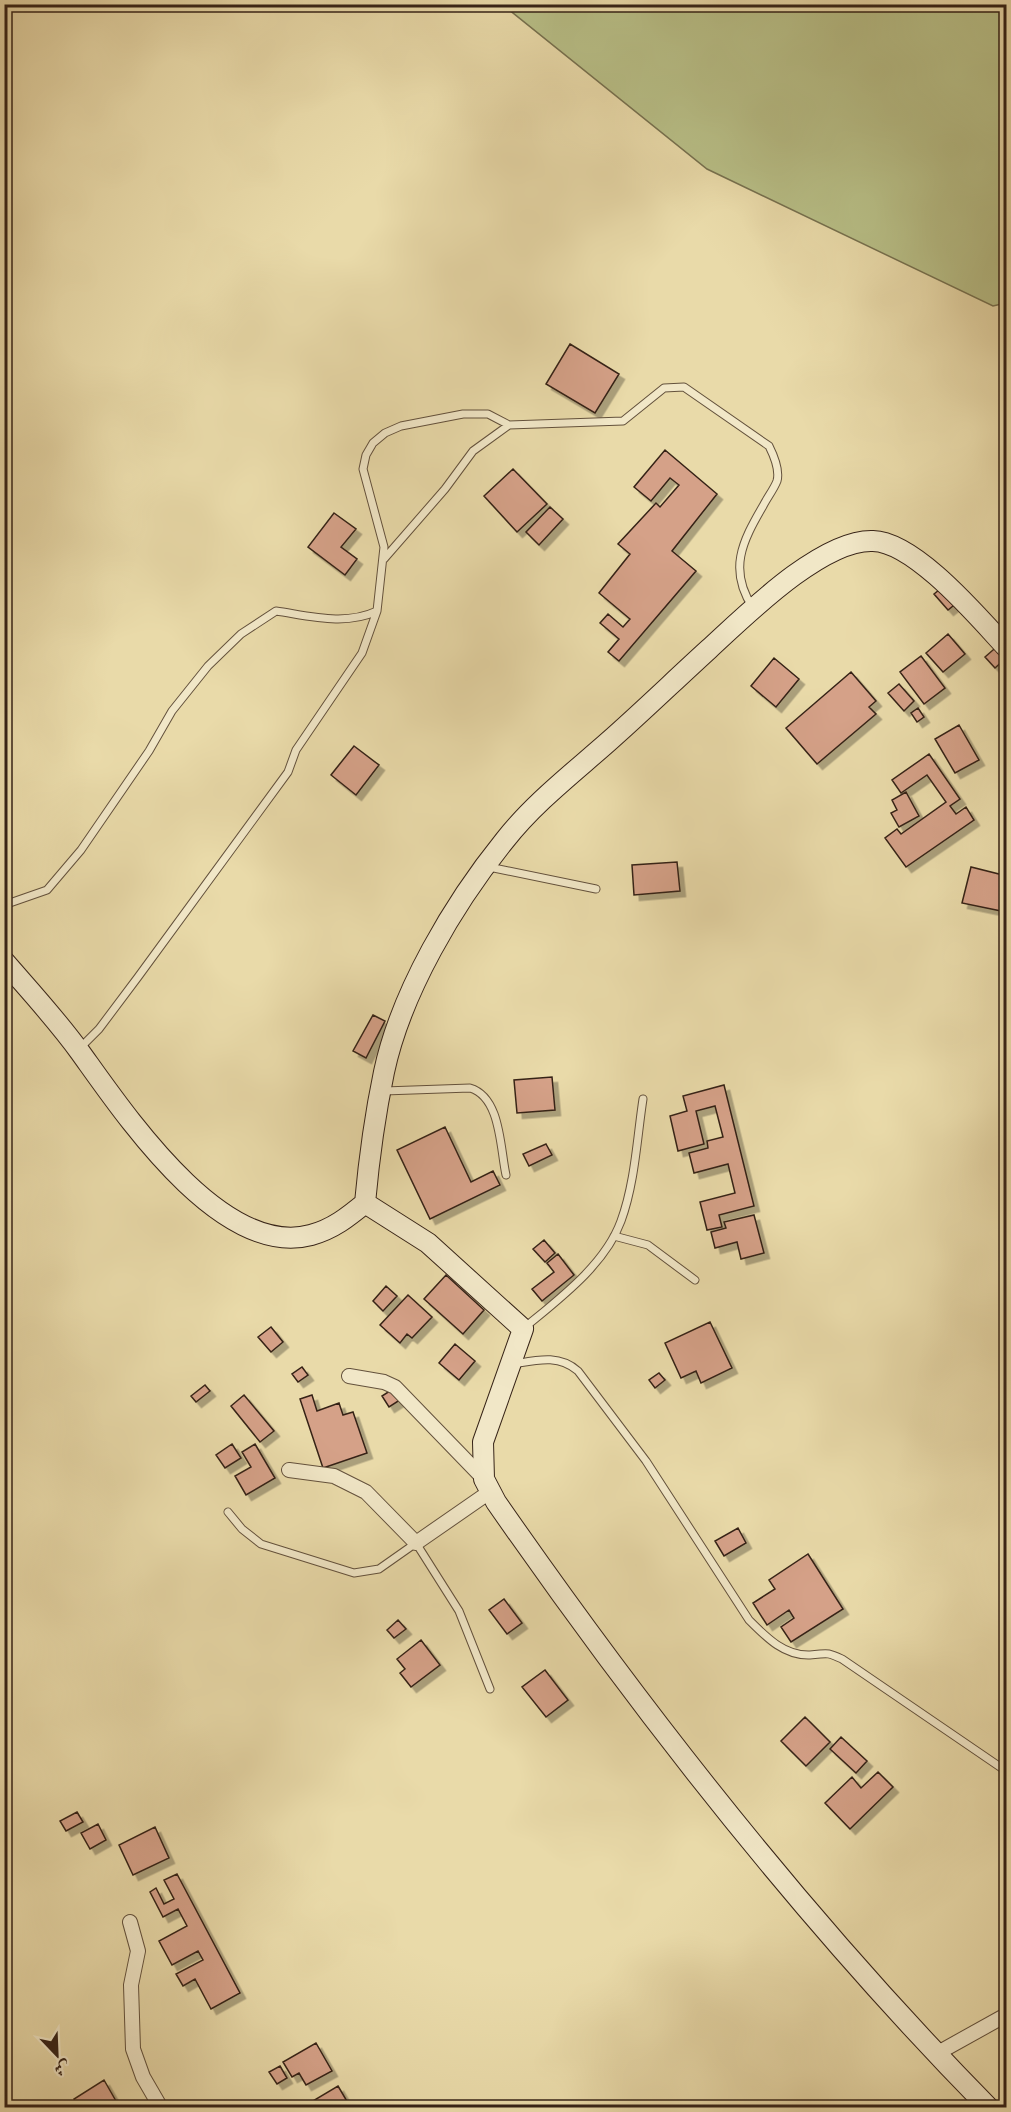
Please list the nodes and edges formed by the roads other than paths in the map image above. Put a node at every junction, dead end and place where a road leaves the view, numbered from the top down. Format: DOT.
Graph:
graph roads {
  1 [pos="509,425"];
  2 [pos="384,559"];
  3 [pos="753,608"];
  4 [pos="377,611"];
  5 [pos="1006,647"];
  6 [pos="486,866"];
  7 [pos="596,889"];
  8 [pos="4,905"];
  9 [pos="4,960"];
  10 [pos="78,1050"];
  11 [pos="381,1091"];
  12 [pos="643,1099"];
  13 [pos="506,1175"];
  14 [pos="365,1203"];
  15 [pos="614,1236"];
  16 [pos="695,1280"];
  17 [pos="523,1329"];
  18 [pos="510,1365"];
  19 [pos="349,1377"];
  20 [pos="289,1470"];
  21 [pos="488,1485"];
  22 [pos="228,1512"];
  23 [pos="416,1543"];
  24 [pos="490,1689"];
  25 [pos="1006,1771"];
  26 [pos="130,1922"];
  27 [pos="1006,2015"];
  28 [pos="936,2054"];
  29 [pos="160,2108"];
  30 [pos="988,2108"];
  1 -- 2 [label="lane"];
  1 -- 2 [label="lane"];
  1 -- 3 [label="lane"];
  2 -- 4 [label="lane"];
  3 -- 5 [label="street"];
  3 -- 6 [label="street"];
  4 -- 8 [label="lane"];
  4 -- 10 [label="lane"];
  6 -- 7 [label="lane"];
  6 -- 11 [label="street"];
  9 -- 10 [label="street"];
  10 -- 14 [label="street"];
  11 -- 13 [label="lane"];
  11 -- 14 [label="street"];
  12 -- 15 [label="lane"];
  14 -- 17 [label="street"];
  15 -- 16 [label="lane"];
  15 -- 17 [label="lane"];
  17 -- 18 [label="street"];
  18 -- 21 [label="street"];
  18 -- 25 [label="lane"];
  19 -- 21 [label="street"];
  20 -- 23 [label="street"];
  21 -- 23 [label="street"];
  21 -- 28 [label="street"];
  22 -- 23 [label="lane"];
  23 -- 24 [label="lane"];
  26 -- 29 [label="street"];
  27 -- 28 [label="street"];
  28 -- 30 [label="street"];
}
